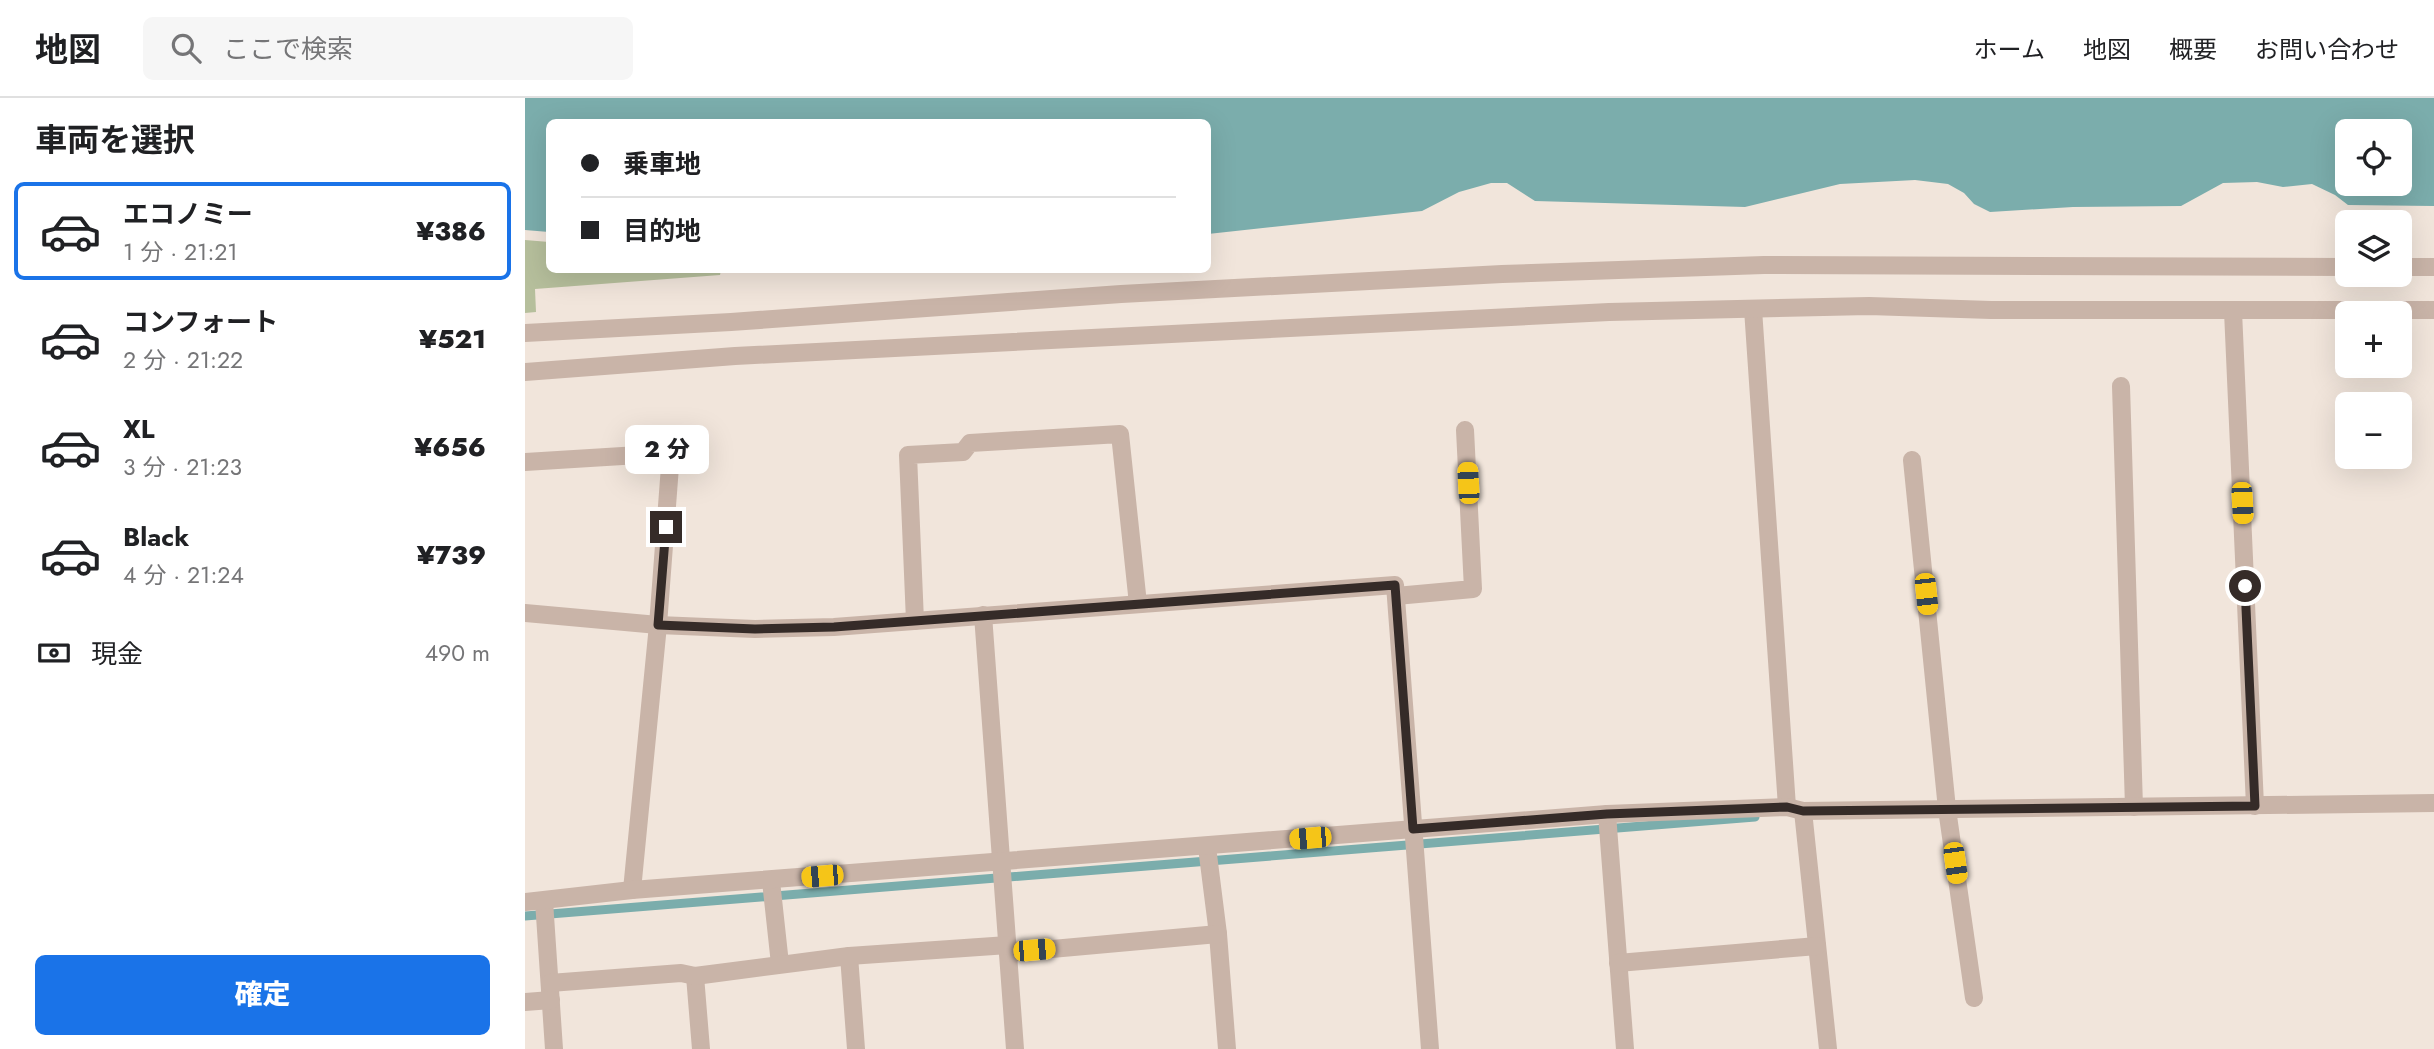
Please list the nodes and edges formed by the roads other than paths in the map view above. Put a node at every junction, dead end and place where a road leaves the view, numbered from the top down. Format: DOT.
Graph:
graph roads {
  1 [pos="2335,267"];
  2 [pos="2412,267"];
  3 [pos="2434,267"];
  4 [pos="1753,309"];
  5 [pos="2434,310"];
  6 [pos="2233,311"];
  7 [pos="525,333"];
  8 [pos="525,372"];
  9 [pos="2122,386"];
  10 [pos="1465,430"];
  11 [pos="1912,460"];
  12 [pos="525,462"];
  13 [pos="1396,596"];
  14 [pos="1138,604"];
  15 [pos="525,613"];
  16 [pos="983,615"];
  17 [pos="915,621"];
  18 [pos="658,625"];
  19 [pos="2434,803"];
  20 [pos="2255,806"];
  21 [pos="2134,807"];
  22 [pos="1795,809"];
  23 [pos="1947,809"];
  24 [pos="1608,824"];
  25 [pos="1414,840"];
  26 [pos="1208,857"];
  27 [pos="1002,873"];
  28 [pos="632,890"];
  29 [pos="772,892"];
  30 [pos="525,902"];
  31 [pos="545,910"];
  32 [pos="1218,934"];
  33 [pos="1817,946"];
  34 [pos="1008,949"];
  35 [pos="849,956"];
  36 [pos="1618,963"];
  37 [pos="780,964"];
  38 [pos="695,976"];
  39 [pos="550,991"];
  40 [pos="1974,998"];
  41 [pos="525,1002"];
  42 [pos="554,1049"];
  43 [pos="701,1049"];
  44 [pos="856,1049"];
  45 [pos="1015,1049"];
  46 [pos="1227,1049"];
  47 [pos="1430,1049"];
  48 [pos="1625,1049"];
  49 [pos="1828,1049"];
  1 -- 7 [label="street"];
  2 -- 3 [label="street"];
  4 -- 6 [label="street"];
  4 -- 8 [label="street"];
  4 -- 22 [label="street"];
  5 -- 6 [label="street"];
  6 -- 20 [label="street"];
  9 -- 21 [label="street"];
  10 -- 13 [label="street"];
  11 -- 23 [label="street"];
  12 -- 18 [label="street"];
  13 -- 14 [label="street"];
  13 -- 25 [label="street"];
  14 -- 16 [label="street"];
  14 -- 17 [label="street"];
  15 -- 18 [label="street"];
  16 -- 17 [label="street"];
  16 -- 27 [label="street"];
  17 -- 18 [label="street"];
  18 -- 28 [label="street"];
  19 -- 20 [label="street"];
  20 -- 21 [label="street"];
  21 -- 23 [label="street"];
  22 -- 23 [label="street"];
  22 -- 24 [label="street"];
  22 -- 33 [label="street"];
  23 -- 40 [label="street"];
  24 -- 25 [label="street"];
  24 -- 36 [label="street"];
  25 -- 26 [label="street"];
  25 -- 47 [label="street"];
  26 -- 27 [label="street"];
  26 -- 32 [label="street"];
  27 -- 29 [label="street"];
  27 -- 34 [label="street"];
  28 -- 29 [label="street"];
  28 -- 31 [label="street"];
  29 -- 37 [label="street"];
  30 -- 31 [label="street"];
  31 -- 39 [label="street"];
  32 -- 34 [label="street"];
  32 -- 46 [label="street"];
  33 -- 36 [label="street"];
  33 -- 49 [label="street"];
  34 -- 35 [label="street"];
  34 -- 45 [label="street"];
  35 -- 37 [label="street"];
  35 -- 44 [label="street"];
  36 -- 48 [label="street"];
  37 -- 38 [label="street"];
  38 -- 39 [label="street"];
  38 -- 43 [label="street"];
  39 -- 41 [label="street"];
  39 -- 42 [label="street"];
}
